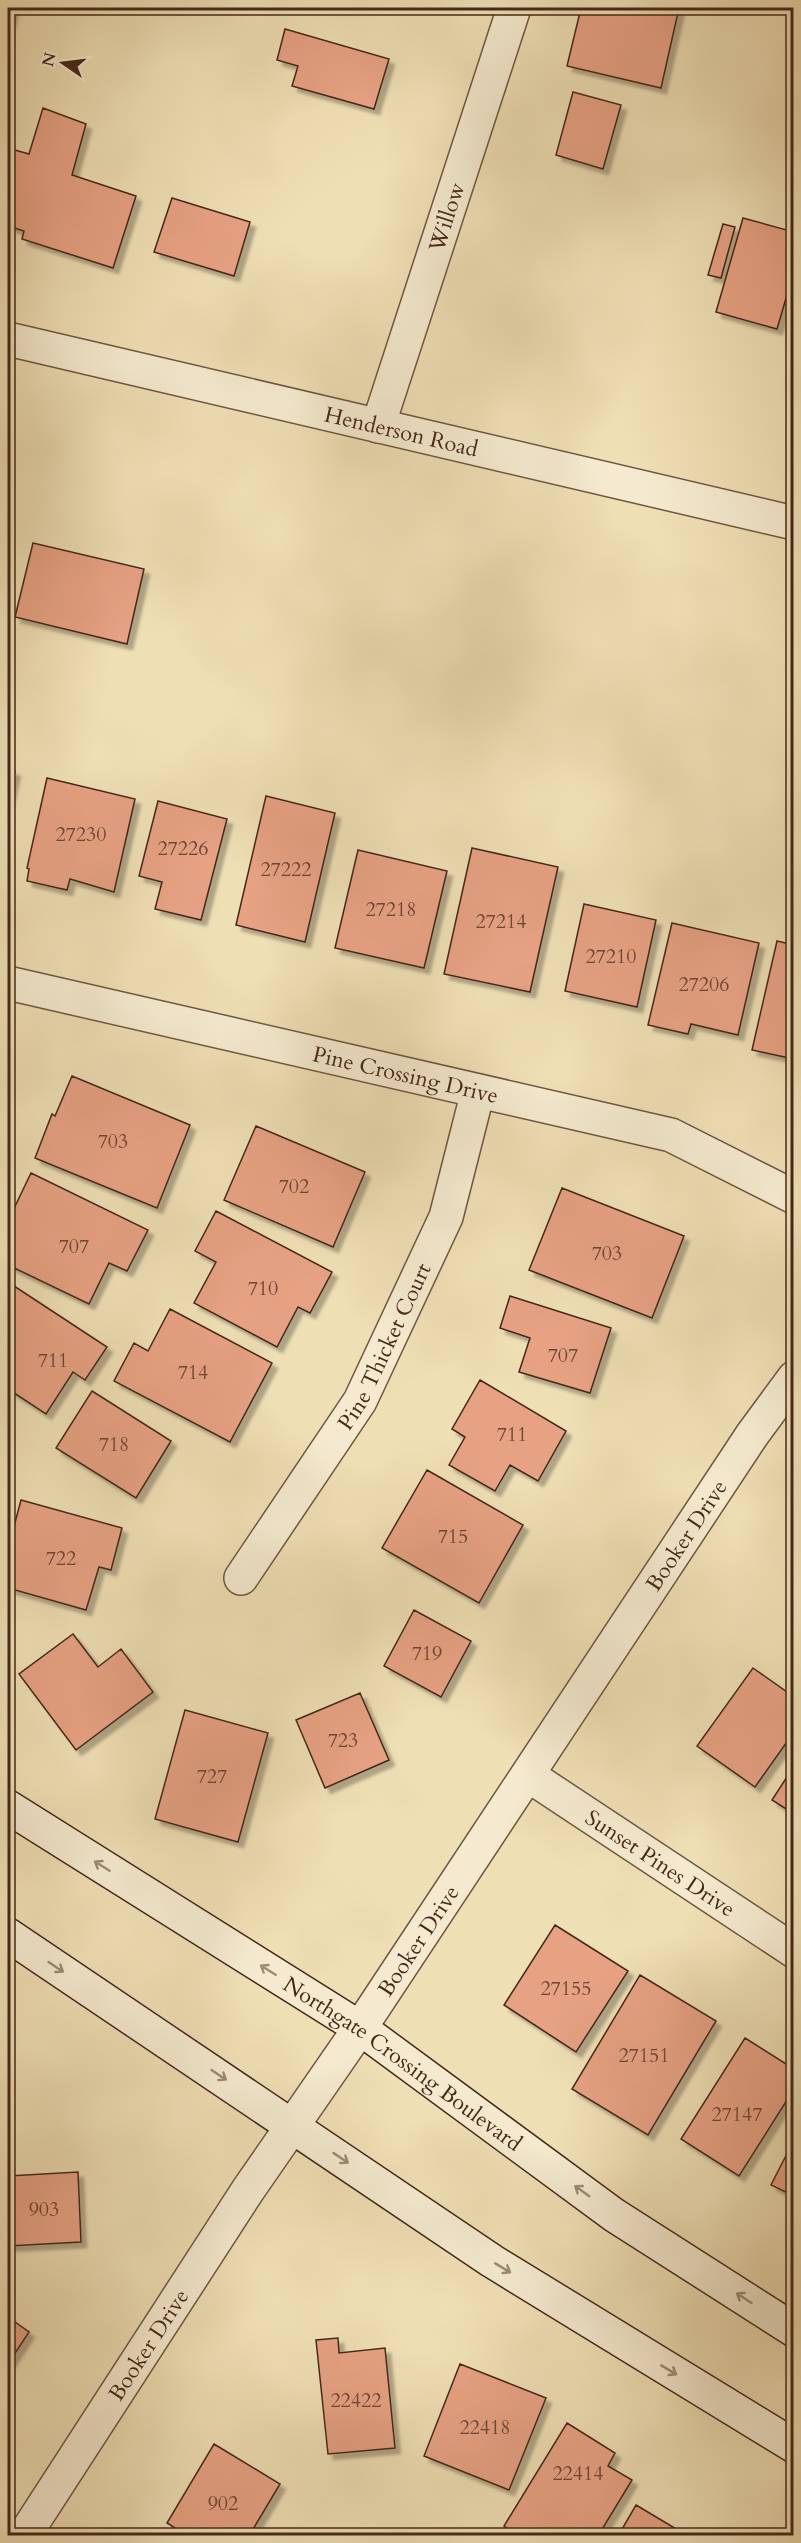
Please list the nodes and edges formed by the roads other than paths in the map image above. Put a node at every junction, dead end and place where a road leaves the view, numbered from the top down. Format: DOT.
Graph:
graph roads {
  1 [pos="514,8"];
  2 [pos="8,339"];
  3 [pos="378,426"];
  4 [pos="794,523"];
  5 [pos="8,983"];
  6 [pos="478,1091"];
  7 [pos="794,1197"];
  8 [pos="794,1378"];
  9 [pos="241,1578"];
  10 [pos="528,1775"];
  11 [pos="8,1807"];
  12 [pos="8,1935"];
  13 [pos="794,1951"];
  14 [pos="360,2028"];
  15 [pos="293,2125"];
  16 [pos="794,2330"];
  17 [pos="794,2445"];
  18 [pos="24,2535"];
  1 -- 3 [label="street, Willow"];
  2 -- 3 [label="street, Henderson Road"];
  3 -- 4 [label="street, Henderson Road"];
  5 -- 6 [label="street, Pine Crossing Drive"];
  6 -- 7 [label="street, Pine Crossing Drive"];
  6 -- 9 [label="street, Pine Thicket Court"];
  8 -- 10 [label="street, Booker Drive"];
  10 -- 13 [label="street, Sunset Pines Drive"];
  10 -- 14 [label="street, Booker Drive"];
  14 -- 11 [label="street, Northgate Crossing Boulevard, one-way"];
  12 -- 15 [label="street, one-way"];
  14 -- 15 [label="street, Booker Drive"];
  16 -- 14 [label="street, Northgate Crossing Boulevard, one-way"];
  15 -- 17 [label="street, one-way"];
  15 -- 18 [label="street, Booker Drive"];
}
